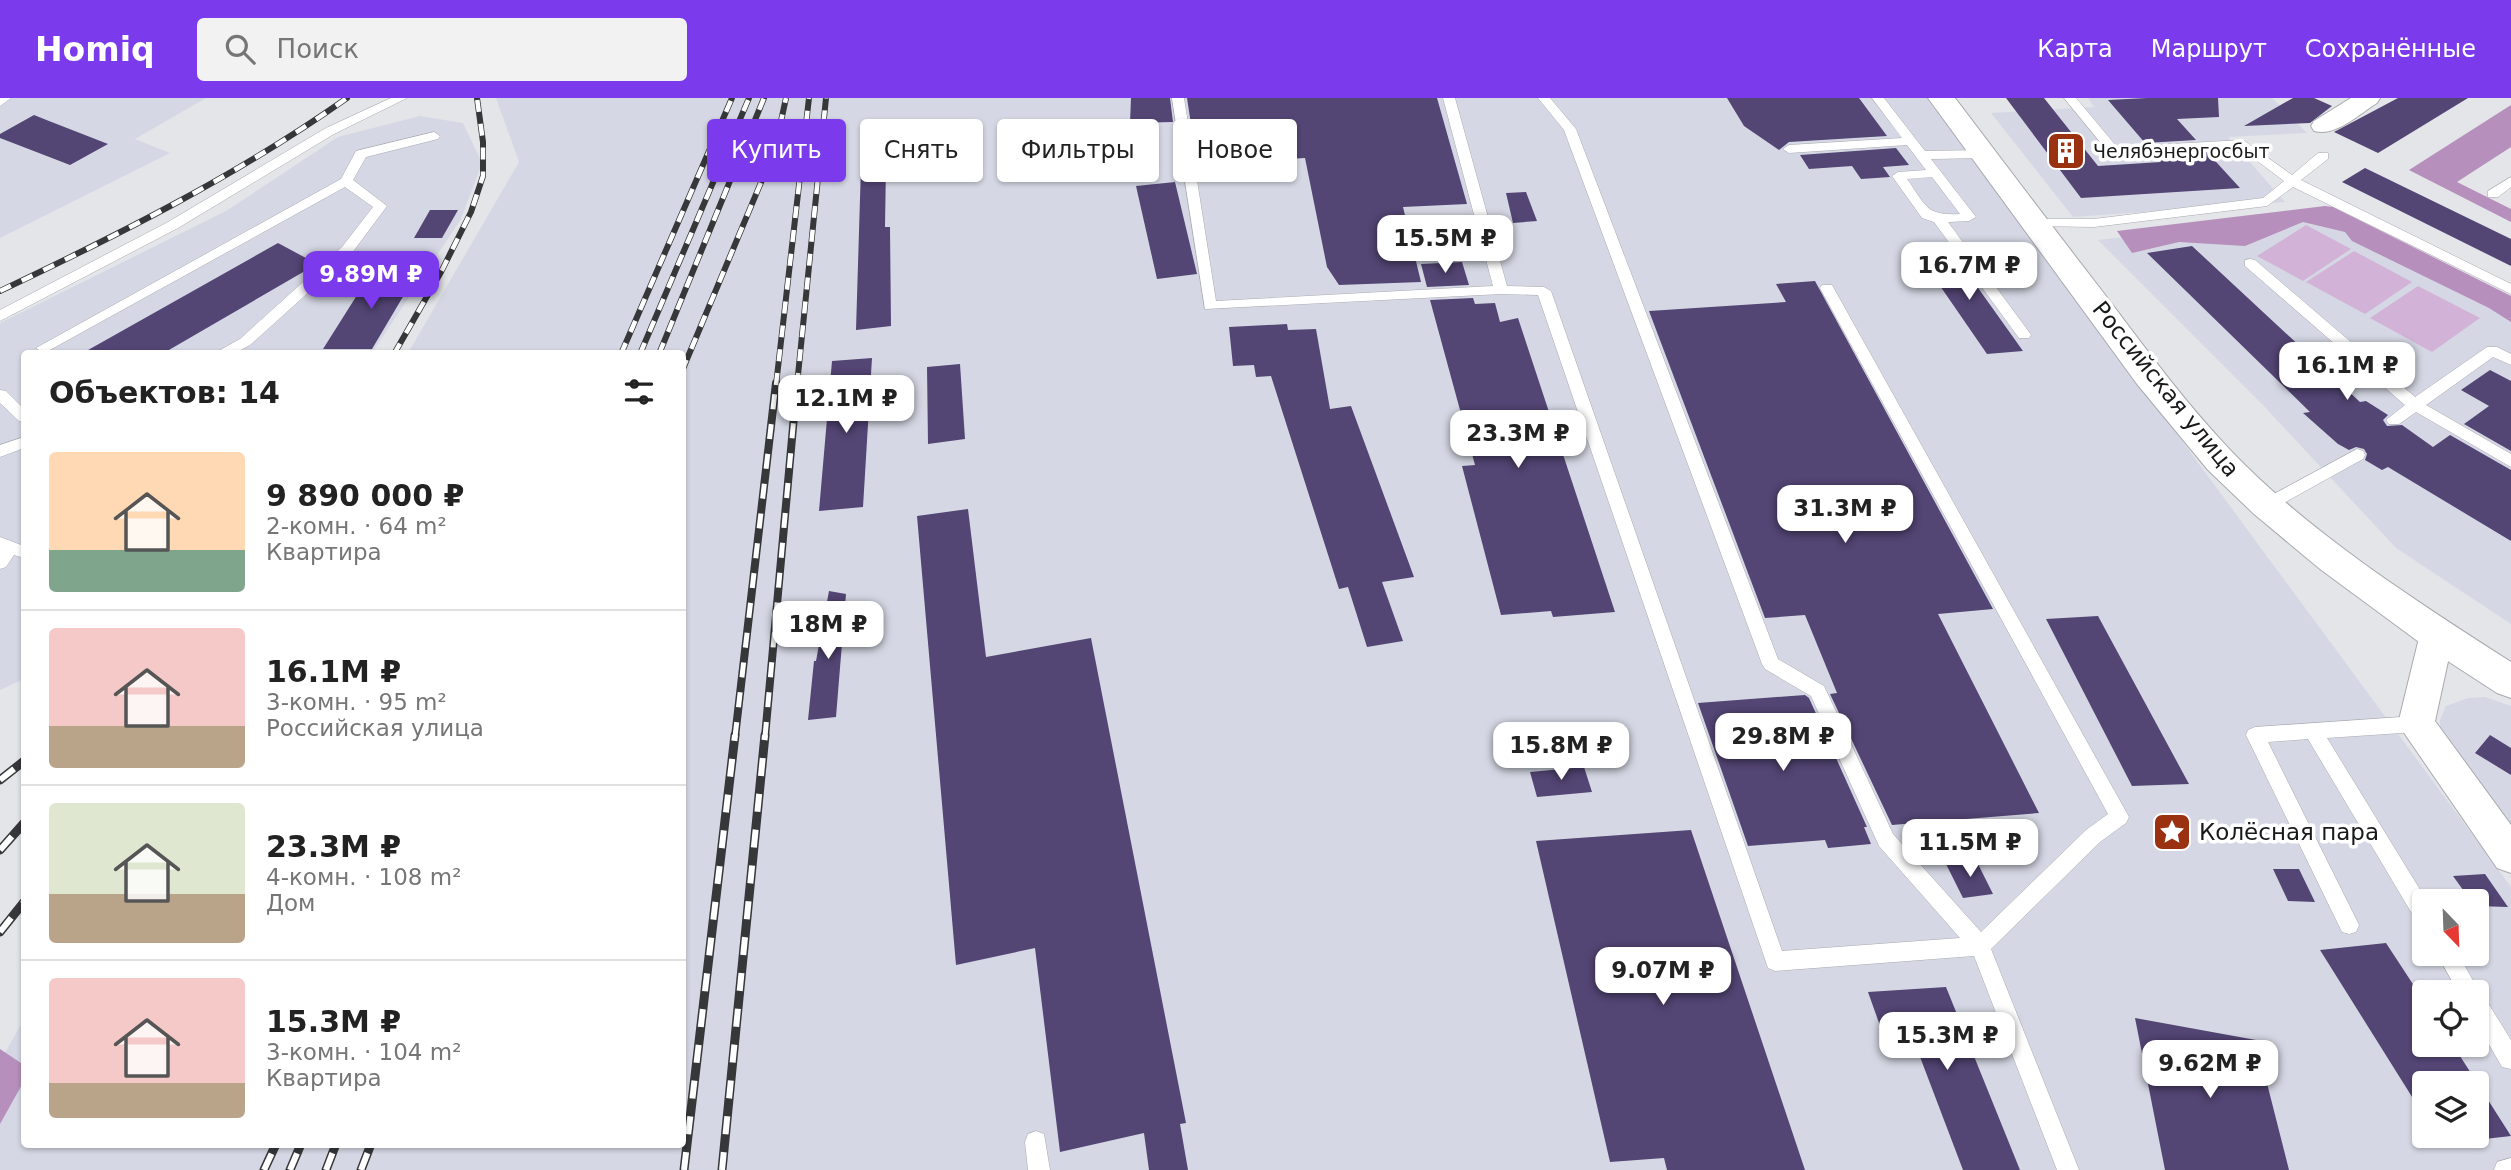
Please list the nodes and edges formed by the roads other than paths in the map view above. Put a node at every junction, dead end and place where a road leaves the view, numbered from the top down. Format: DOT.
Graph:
graph roads {
  1 [pos="5,98"];
  2 [pos="401,98"];
  3 [pos="1178,98"];
  4 [pos="1448,98"];
  5 [pos="1544,98"];
  6 [pos="1878,98"];
  7 [pos="1941,98"];
  8 [pos="2070,98"];
  9 [pos="2368,98"];
  10 [pos="0,102"];
  11 [pos="2323,126"];
  12 [pos="434,136"];
  13 [pos="1911,141"];
  14 [pos="1789,149"];
  15 [pos="1983,154"];
  16 [pos="1922,155"];
  17 [pos="2323,156"];
  18 [pos="1934,173"];
  19 [pos="346,181"];
  20 [pos="2292,181"];
  21 [pos="2511,181"];
  22 [pos="2493,194"];
  23 [pos="1939,219"];
  24 [pos="2036,223"];
  25 [pos="2250,264"];
  26 [pos="1826,288"];
  27 [pos="1502,290"];
  28 [pos="2511,290"];
  29 [pos="0,316"];
  30 [pos="2024,335"];
  31 [pos="43,348"];
  32 [pos="228,350"];
  33 [pos="2511,360"];
  34 [pos="1,395"];
  35 [pos="2415,405"];
  36 [pos="21,414"];
  37 [pos="2394,420"];
  38 [pos="21,443"];
  39 [pos="0,451"];
  40 [pos="2357,455"];
  41 [pos="2511,461"];
  42 [pos="2267,505"];
  43 [pos="12,547"];
  44 [pos="0,563"];
  45 [pos="2437,634"];
  46 [pos="2511,671"];
  47 [pos="2511,682"];
  48 [pos="2416,724"];
  49 [pos="2314,733"];
  50 [pos="2511,856"];
  51 [pos="2412,895"];
  52 [pos="2348,925"];
  53 [pos="1980,946"];
  54 [pos="2489,1024"];
  55 [pos="2510,1059"];
  56 [pos="1036,1142"];
  57 [pos="1039,1170"];
  58 [pos="2068,1170"];
  59 [pos="2505,1170"];
  60 [pos="2511,1170"];
  1 -- 10 [label="lane"];
  2 -- 29 [label="lane"];
  3 -- 27 [label="lane"];
  4 -- 27 [label="lane"];
  5 -- 53 [label="lane"];
  6 -- 13 [label="lane"];
  7 -- 15 [label="main road, Российская улица"];
  8 -- 20 [label="lane"];
  9 -- 11 [label="street"];
  12 -- 19 [label="lane"];
  13 -- 14 [label="lane"];
  13 -- 16 [label="lane"];
  15 -- 16 [label="lane"];
  15 -- 24 [label="main road, Российская улица"];
  16 -- 18 [label="lane"];
  17 -- 20 [label="lane"];
  18 -- 23 [label="lane"];
  18 -- 23 [label="lane"];
  19 -- 31 [label="lane"];
  19 -- 32 [label="lane"];
  20 -- 24 [label="lane"];
  20 -- 28 [label="lane"];
  21 -- 22 [label="lane"];
  23 -- 30 [label="lane"];
  24 -- 42 [label="main road, Российская улица"];
  25 -- 35 [label="lane"];
  26 -- 53 [label="lane"];
  27 -- 53 [label="lane"];
  33 -- 35 [label="lane"];
  34 -- 36 [label="lane"];
  35 -- 37 [label="lane"];
  35 -- 41 [label="lane"];
  38 -- 39 [label="lane"];
  40 -- 42 [label="lane"];
  42 -- 45 [label="main road, Российская улица"];
  43 -- 44 [label="lane"];
  45 -- 46 [label="main road, Российская улица"];
  45 -- 47 [label="main road, Российская улица"];
  45 -- 48 [label="street"];
  48 -- 49 [label="lane"];
  48 -- 50 [label="street"];
  49 -- 51 [label="lane"];
  49 -- 52 [label="lane"];
  53 -- 58 [label="lane"];
  54 -- 55 [label="lane"];
  56 -- 57 [label="lane"];
  59 -- 60 [label="lane"];
}
